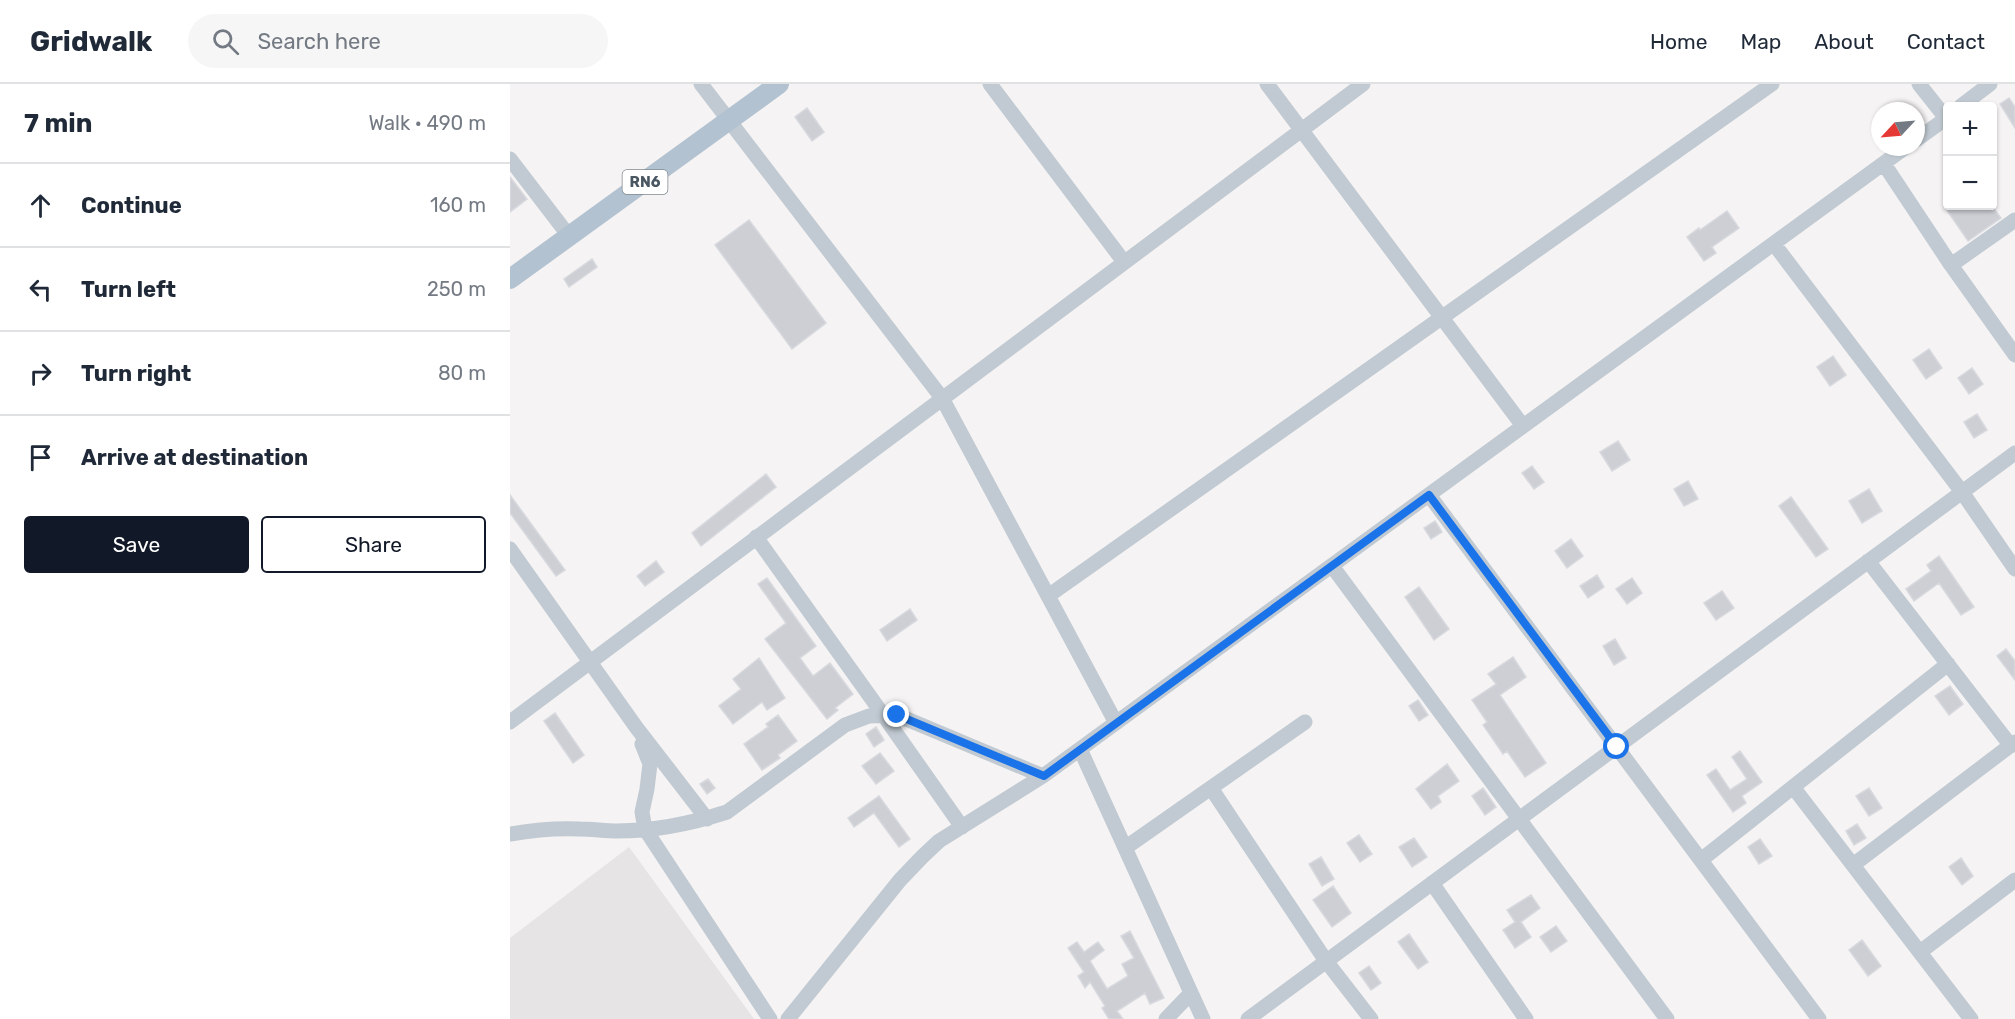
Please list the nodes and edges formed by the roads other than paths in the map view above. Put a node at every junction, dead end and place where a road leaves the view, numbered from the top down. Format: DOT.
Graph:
graph roads {
  1 [pos="701,84"];
  2 [pos="779,84"];
  3 [pos="990,84"];
  4 [pos="1267,84"];
  5 [pos="1363,84"];
  6 [pos="1772,84"];
  7 [pos="1919,84"];
  8 [pos="1990,84"];
  9 [pos="1966,102"];
  10 [pos="1943,112"];
  11 [pos="1943,120"];
  12 [pos="730,121"];
  13 [pos="1302,129"];
  14 [pos="1925,133"];
  15 [pos="1894,156"];
  16 [pos="510,159"];
  17 [pos="1884,164"];
  18 [pos="2015,220"];
  19 [pos="569,236"];
  20 [pos="1774,244"];
  21 [pos="1124,262"];
  22 [pos="1951,265"];
  23 [pos="510,279"];
  24 [pos="1442,317"];
  25 [pos="2015,355"];
  26 [pos="942,398"];
  27 [pos="1523,426"];
  28 [pos="2015,453"];
  29 [pos="1962,492"];
  30 [pos="1429,495"];
  31 [pos="756,537"];
  32 [pos="510,549"];
  33 [pos="1868,561"];
  34 [pos="1332,566"];
  35 [pos="2015,569"];
  36 [pos="1048,596"];
  37 [pos="590,661"];
  38 [pos="1948,664"];
  39 [pos="884,716"];
  40 [pos="510,722"];
  41 [pos="1305,722"];
  42 [pos="1116,723"];
  43 [pos="636,727"];
  44 [pos="2013,744"];
  45 [pos="1617,747"];
  46 [pos="1080,749"];
  47 [pos="1044,776"];
  48 [pos="1793,787"];
  49 [pos="1211,788"];
  50 [pos="707,819"];
  51 [pos="1519,819"];
  52 [pos="962,827"];
  53 [pos="645,829"];
  54 [pos="510,834"];
  55 [pos="1125,848"];
  56 [pos="1701,860"];
  57 [pos="1853,865"];
  58 [pos="2015,880"];
  59 [pos="1432,883"];
  60 [pos="1920,952"];
  61 [pos="1326,962"];
  62 [pos="1191,993"];
  63 [pos="770,1019"];
  64 [pos="788,1019"];
  65 [pos="1166,1019"];
  66 [pos="1203,1019"];
  67 [pos="1248,1019"];
  68 [pos="1371,1019"];
  69 [pos="1526,1019"];
  70 [pos="1667,1019"];
  71 [pos="1819,1019"];
  72 [pos="1971,1019"];
  1 -- 12 [label="street"];
  2 -- 12 [label="main road, RN6"];
  3 -- 21 [label="street"];
  4 -- 13 [label="street"];
  5 -- 13 [label="street"];
  6 -- 24 [label="street"];
  7 -- 10 [label="street"];
  8 -- 9 [label="street"];
  11 -- 14 [label="street"];
  12 -- 19 [label="main road, RN6"];
  12 -- 26 [label="street"];
  13 -- 21 [label="street"];
  13 -- 24 [label="street"];
  15 -- 17 [label="street"];
  16 -- 19 [label="street"];
  17 -- 20 [label="street"];
  17 -- 22 [label="street"];
  18 -- 22 [label="street"];
  19 -- 23 [label="main road, RN6"];
  20 -- 27 [label="street"];
  20 -- 29 [label="street"];
  21 -- 26 [label="street"];
  22 -- 25 [label="street"];
  24 -- 27 [label="street"];
  24 -- 36 [label="street"];
  26 -- 31 [label="street"];
  26 -- 36 [label="street"];
  27 -- 30 [label="street"];
  28 -- 29 [label="street"];
  29 -- 33 [label="street"];
  29 -- 35 [label="street"];
  30 -- 34 [label="street"];
  30 -- 45 [label="street"];
  31 -- 37 [label="street"];
  31 -- 39 [label="street"];
  32 -- 37 [label="street"];
  33 -- 38 [label="street"];
  33 -- 45 [label="street"];
  34 -- 42 [label="street"];
  34 -- 51 [label="street"];
  36 -- 42 [label="street"];
  37 -- 40 [label="street"];
  37 -- 43 [label="street"];
  38 -- 44 [label="street"];
  38 -- 48 [label="street"];
  39 -- 47 [label="street"];
  39 -- 50 [label="street"];
  39 -- 52 [label="street"];
  41 -- 49 [label="street"];
  42 -- 46 [label="street"];
  43 -- 50 [label="street"];
  43 -- 53 [label="street"];
  44 -- 57 [label="street"];
  45 -- 51 [label="street"];
  45 -- 56 [label="street"];
  46 -- 47 [label="street"];
  46 -- 55 [label="street"];
  47 -- 52 [label="street"];
  48 -- 56 [label="street"];
  48 -- 57 [label="street"];
  49 -- 55 [label="street"];
  49 -- 61 [label="street"];
  50 -- 53 [label="street"];
  51 -- 59 [label="street"];
  51 -- 70 [label="street"];
  52 -- 64 [label="street"];
  53 -- 54 [label="street"];
  53 -- 63 [label="street"];
  55 -- 62 [label="street"];
  56 -- 71 [label="street"];
  57 -- 60 [label="street"];
  58 -- 60 [label="street"];
  59 -- 61 [label="street"];
  59 -- 69 [label="street"];
  60 -- 72 [label="street"];
  61 -- 67 [label="street"];
  61 -- 68 [label="street"];
  62 -- 65 [label="street"];
  62 -- 66 [label="street"];
}
